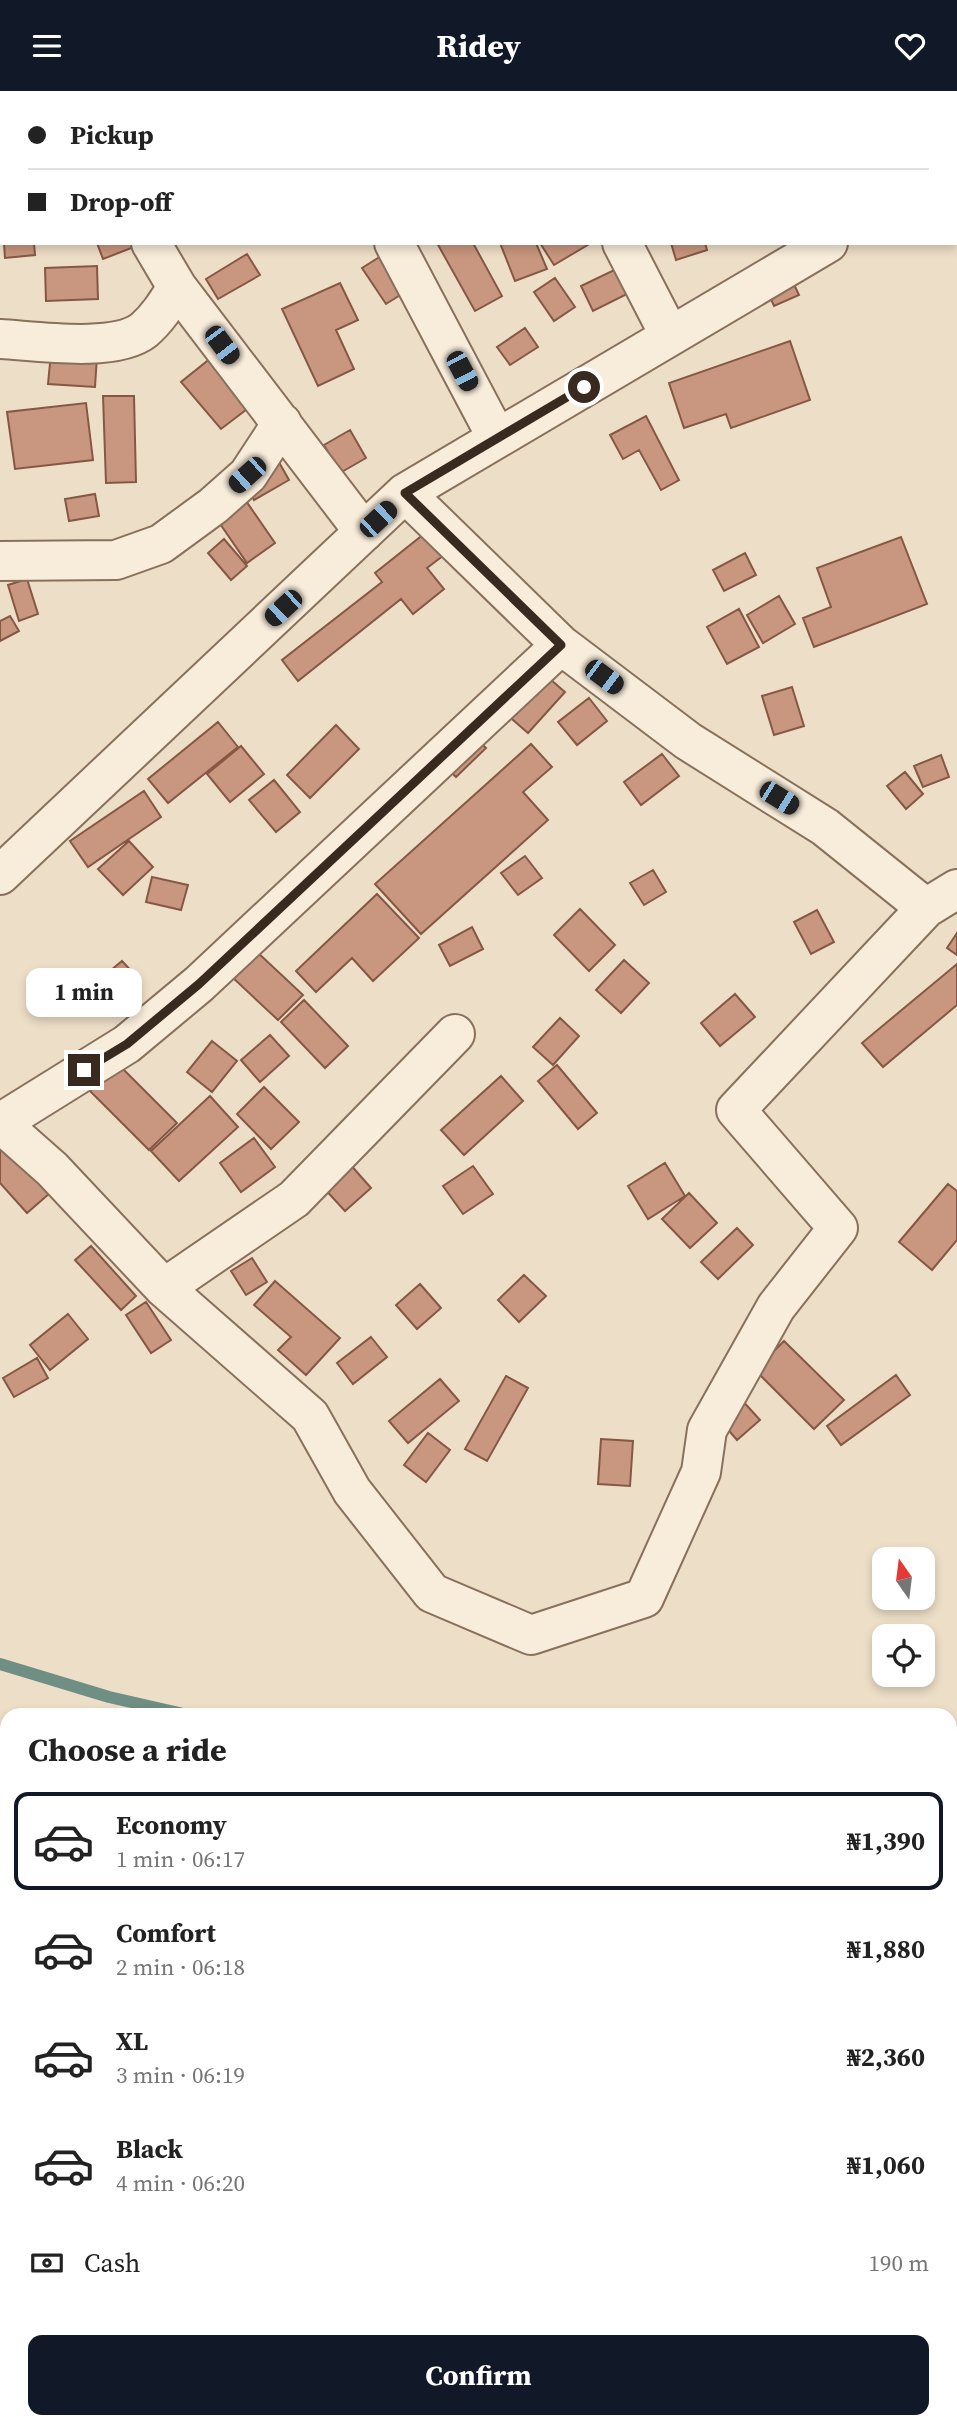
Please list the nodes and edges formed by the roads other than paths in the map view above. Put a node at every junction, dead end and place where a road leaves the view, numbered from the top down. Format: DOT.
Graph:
graph roads {
  1 [pos="152,245"];
  2 [pos="395,245"];
  3 [pos="623,245"];
  4 [pos="825,245"];
  5 [pos="177,287"];
  6 [pos="670,336"];
  7 [pos="0,339"];
  8 [pos="282,423"];
  9 [pos="497,437"];
  10 [pos="405,493"];
  11 [pos="364,532"];
  12 [pos="0,561"];
  13 [pos="561,645"];
  14 [pos="0,876"];
  15 [pos="942,899"];
  16 [pos="455,1034"];
  17 [pos="0,1123"];
  18 [pos="164,1288"];
  1 -- 5 [label="street"];
  2 -- 9 [label="street"];
  3 -- 6 [label="street"];
  4 -- 6 [label="street"];
  5 -- 7 [label="street"];
  5 -- 8 [label="street"];
  6 -- 9 [label="street"];
  8 -- 11 [label="street"];
  8 -- 12 [label="street"];
  9 -- 10 [label="street"];
  10 -- 11 [label="street"];
  10 -- 13 [label="street"];
  11 -- 14 [label="street"];
  13 -- 15 [label="street"];
  13 -- 17 [label="street"];
  15 -- 18 [label="street"];
  16 -- 18 [label="street"];
  17 -- 18 [label="street"];
}
